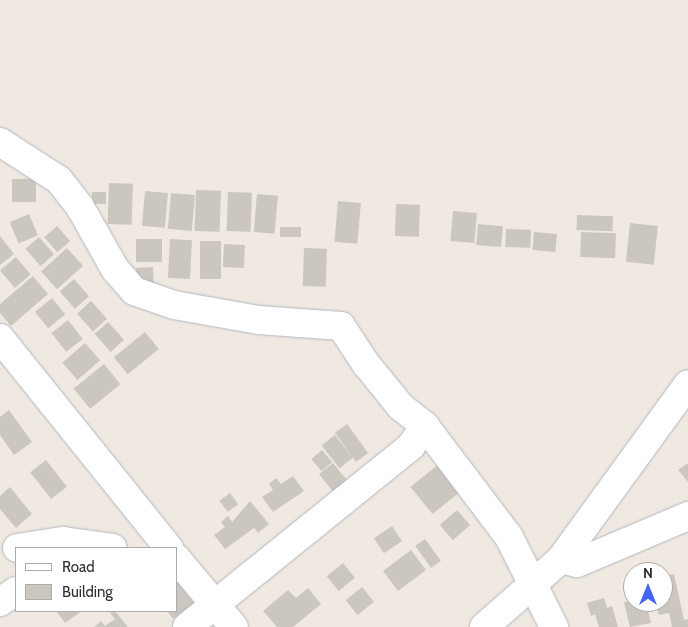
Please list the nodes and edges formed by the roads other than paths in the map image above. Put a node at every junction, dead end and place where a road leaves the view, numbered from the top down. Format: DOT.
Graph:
graph roads {
  1 [pos="0,142"];
  2 [pos="0,338"];
  3 [pos="688,384"];
  4 [pos="424,426"];
  5 [pos="688,516"];
  6 [pos="60,545"];
  7 [pos="31,547"];
  8 [pos="95,547"];
  9 [pos="167,547"];
  10 [pos="15,548"];
  11 [pos="0,551"];
  12 [pos="562,559"];
  13 [pos="178,560"];
  14 [pos="531,587"];
  15 [pos="15,592"];
  16 [pos="0,602"];
  17 [pos="214,605"];
  18 [pos="187,627"];
  19 [pos="234,627"];
  20 [pos="484,627"];
  21 [pos="554,627"];
  1 -- 4 [label="street"];
  2 -- 9 [label="street"];
  3 -- 12 [label="street"];
  4 -- 14 [label="street"];
  4 -- 17 [label="street"];
  5 -- 12 [label="street"];
  6 -- 7 [label="street"];
  6 -- 8 [label="street"];
  10 -- 11 [label="street"];
  12 -- 14 [label="street"];
  13 -- 17 [label="street"];
  14 -- 20 [label="street"];
  14 -- 21 [label="street"];
  15 -- 16 [label="street"];
  17 -- 18 [label="street"];
  17 -- 19 [label="street"];
}
